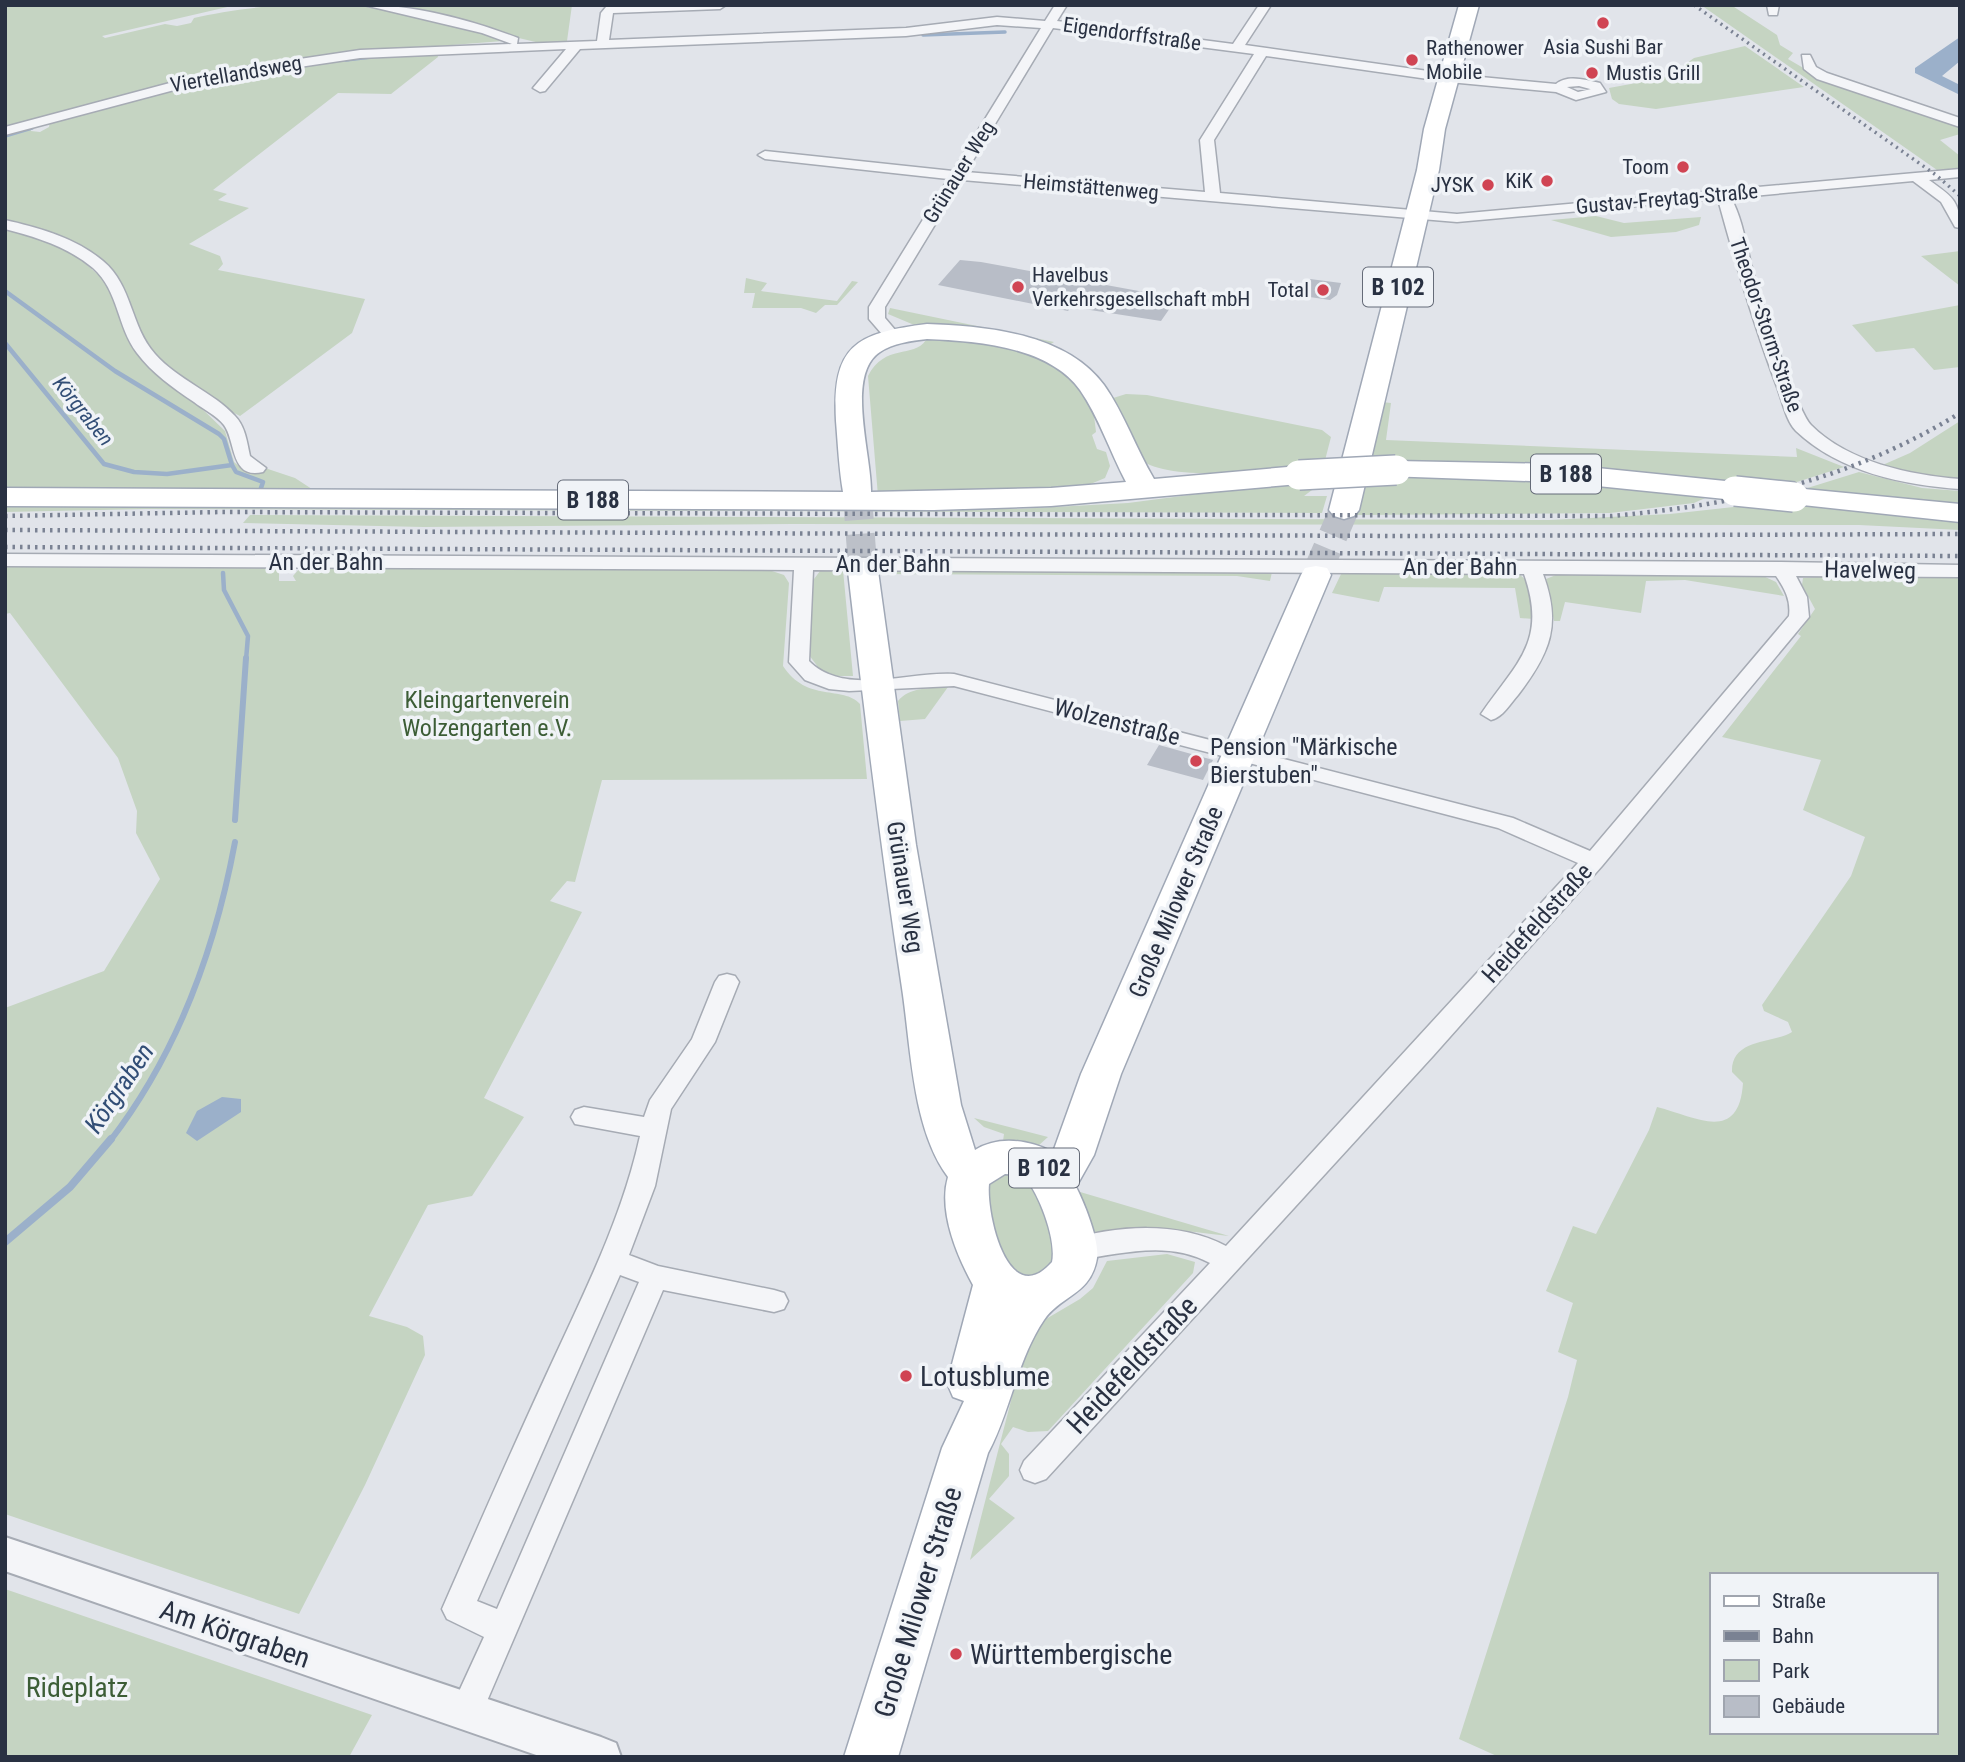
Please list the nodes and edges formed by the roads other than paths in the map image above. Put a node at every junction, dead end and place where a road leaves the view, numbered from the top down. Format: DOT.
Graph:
graph roads {
  1 [pos="370,5"];
  2 [pos="719,5"];
  3 [pos="992,5"];
  4 [pos="1061,5"];
  5 [pos="1265,5"];
  6 [pos="1469,6"];
  7 [pos="997,21"];
  8 [pos="1050,23"];
  9 [pos="603,42"];
  10 [pos="578,43"];
  11 [pos="524,45"];
  12 [pos="471,47"];
  13 [pos="1237,48"];
  14 [pos="1262,52"];
  15 [pos="1806,58"];
  16 [pos="1457,79"];
  17 [pos="540,88"];
  18 [pos="1559,88"];
  19 [pos="1960,122"];
  20 [pos="5,131"];
  21 [pos="765,155"];
  22 [pos="1960,173"];
  23 [pos="957,175"];
  24 [pos="1916,177"];
  25 [pos="1718,195"];
  26 [pos="1213,197"];
  27 [pos="1417,215"];
  28 [pos="5,224"];
  29 [pos="1960,224"];
  30 [pos="894,338"];
  31 [pos="1865,465"];
  32 [pos="257,468"];
  33 [pos="1396,470"];
  34 [pos="1134,483"];
  35 [pos="1960,484"];
  36 [pos="857,491"];
  37 [pos="1735,491"];
  38 [pos="5,497"];
  39 [pos="1343,510"];
  40 [pos="1960,513"];
  41 [pos="5,560"];
  42 [pos="804,564"];
  43 [pos="1531,568"];
  44 [pos="1781,568"];
  45 [pos="863,571"];
  46 [pos="1960,571"];
  47 [pos="1317,575"];
  48 [pos="877,684"];
  49 [pos="1491,715"];
  50 [pos="1240,754"];
  51 [pos="1594,861"];
  52 [pos="727,982"];
  53 [pos="584,1117"];
  54 [pos="653,1128"];
  55 [pos="1014,1169"];
  56 [pos="1076,1249"];
  57 [pos="612,1260"];
  58 [pos="1229,1260"];
  59 [pos="654,1277"];
  60 [pos="1017,1287"];
  61 [pos="774,1301"];
  62 [pos="1035,1470"];
  63 [pos="5,1555"];
  64 [pos="502,1634"];
  65 [pos="466,1712"];
  66 [pos="601,1757"];
  67 [pos="871,1757"];
  1 -- 11 [label="street, Eigendorffstraße"];
  2 -- 9 [label="street"];
  3 -- 7 [label="street"];
  4 -- 8 [label="street, Grünauer Weg"];
  5 -- 13 [label="street"];
  6 -- 16 [label="main road, B 102"];
  7 -- 8 [label="street, Eigendorffstraße"];
  7 -- 9 [label="street, Eigendorffstraße"];
  8 -- 13 [label="street, Eigendorffstraße"];
  8 -- 23 [label="street, Grünauer Weg"];
  9 -- 10 [label="street, Eigendorffstraße"];
  10 -- 11 [label="street, Eigendorffstraße"];
  10 -- 17 [label="street"];
  11 -- 12 [label="street, Eigendorffstraße"];
  12 -- 20 [label="street, Viertellandsweg"];
  13 -- 14 [label="street, Eigendorffstraße"];
  14 -- 16 [label="street, Eigendorffstraße"];
  14 -- 26 [label="street"];
  15 -- 19 [label="street"];
  16 -- 18 [label="street, Eigendorffstraße"];
  16 -- 27 [label="main road, B 102"];
  21 -- 23 [label="street, Heimstättenweg"];
  22 -- 24 [label="street, Gustav-Freytag-Straße"];
  23 -- 26 [label="street, Heimstättenweg"];
  23 -- 30 [label="street, Grünauer Weg"];
  24 -- 25 [label="street, Gustav-Freytag-Straße"];
  24 -- 29 [label="street"];
  25 -- 27 [label="street, Gustav-Freytag-Straße"];
  25 -- 31 [label="street, Theodor-Storm-Straße"];
  26 -- 27 [label="street, Heimstättenweg"];
  27 -- 39 [label="main road, B 102"];
  28 -- 32 [label="street"];
  30 -- 34 [label="main road"];
  30 -- 36 [label="main road"];
  31 -- 35 [label="street"];
  33 -- 34 [label="main road, B 188, bridge"];
  33 -- 37 [label="main road, B 188"];
  34 -- 38 [label="main road, B 188"];
  37 -- 40 [label="main road, B 188, bridge"];
  41 -- 42 [label="street, An der Bahn"];
  42 -- 43 [label="street, An der Bahn"];
  42 -- 48 [label="street"];
  43 -- 44 [label="street, An der Bahn"];
  43 -- 49 [label="street"];
  44 -- 46 [label="street, Havelweg"];
  44 -- 51 [label="street, Heidefeldstraße"];
  45 -- 48 [label="main road, Grünauer Weg"];
  47 -- 50 [label="main road, Große Milower Straße / B 102"];
  48 -- 50 [label="street, Wolzenstraße"];
  48 -- 55 [label="main road, Grünauer Weg"];
  50 -- 51 [label="street, Wolzenstraße"];
  50 -- 55 [label="main road, Große Milower Straße / B 102"];
  51 -- 58 [label="street, Heidefeldstraße"];
  52 -- 54 [label="street"];
  53 -- 54 [label="street"];
  54 -- 57 [label="street"];
  55 -- 56 [label="main road, B 102"];
  55 -- 60 [label="main road, Große Milower Straße / B 102"];
  56 -- 58 [label="street"];
  56 -- 60 [label="main road, Große Milower Straße"];
  57 -- 59 [label="street"];
  57 -- 64 [label="street"];
  58 -- 62 [label="street, Heidefeldstraße"];
  59 -- 61 [label="street"];
  59 -- 64 [label="street"];
  60 -- 67 [label="main road, Große Milower Straße"];
  63 -- 65 [label="street, Am Körgraben"];
  64 -- 65 [label="street"];
  65 -- 66 [label="street, Am Körgraben"];
}
